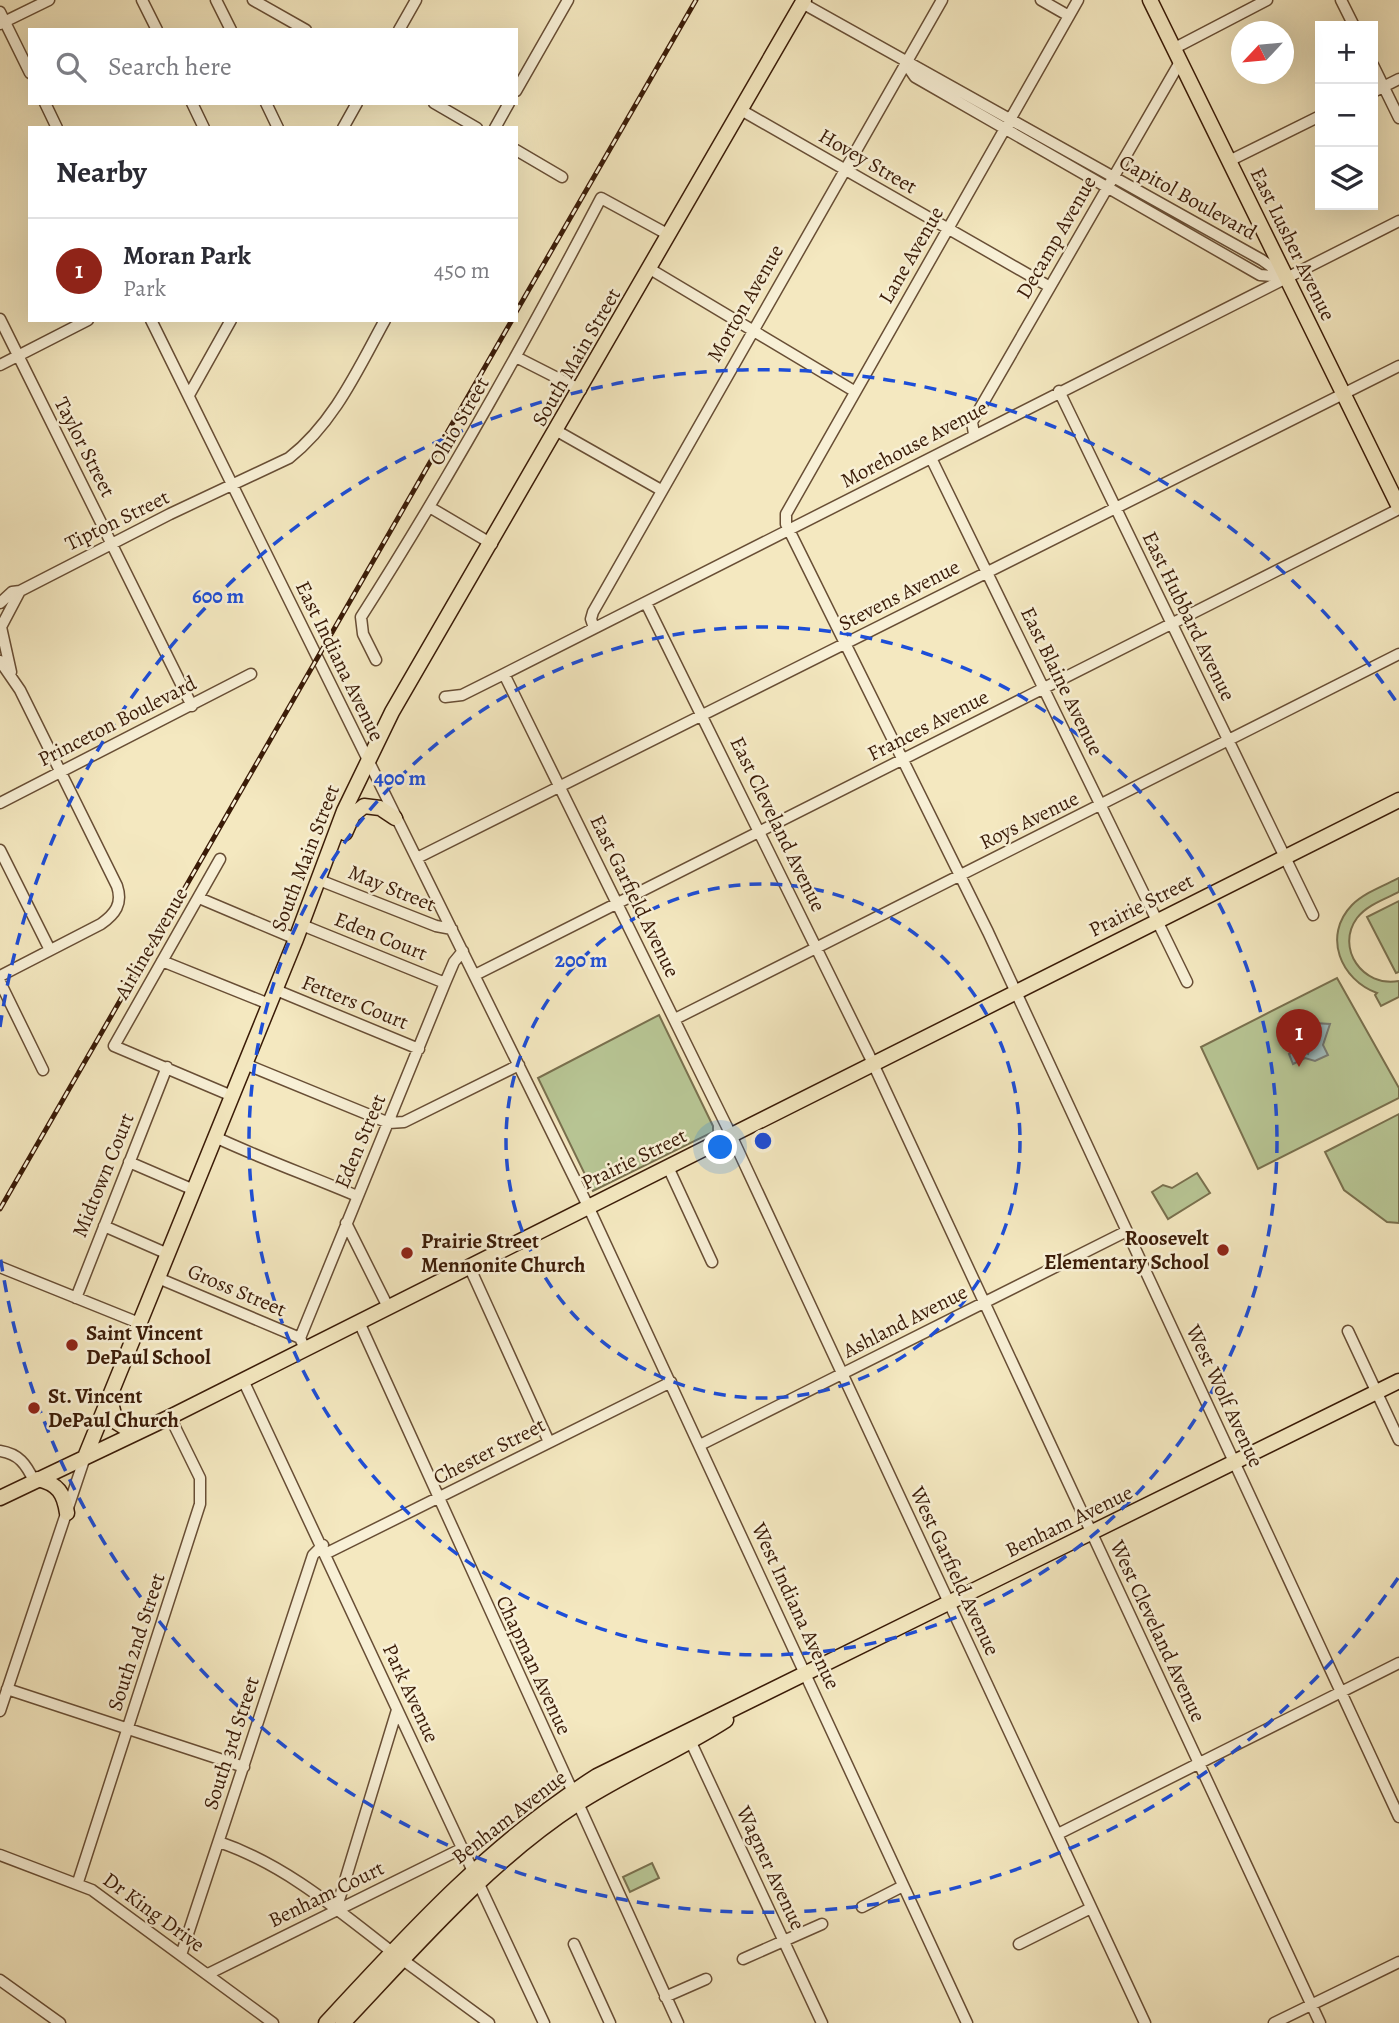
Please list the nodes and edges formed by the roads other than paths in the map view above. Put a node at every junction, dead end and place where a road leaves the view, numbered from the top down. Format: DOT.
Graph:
graph roads {
  1 [pos="49,0"];
  2 [pos="142,0"];
  3 [pos="216,0"];
  4 [pos="253,0"];
  5 [pos="416,0"];
  6 [pos="568,0"];
  7 [pos="942,0"];
  8 [pos="1041,0"];
  9 [pos="1078,0"];
  10 [pos="1150,0"];
  11 [pos="1267,0"];
  12 [pos="1341,0"];
  13 [pos="803,2"];
  14 [pos="267,3"];
  15 [pos="1069,16"];
  16 [pos="2,19"];
  17 [pos="1352,21"];
  18 [pos="156,28"];
  19 [pos="230,28"];
  20 [pos="303,28"];
  21 [pos="400,28"];
  22 [pos="1177,55"];
  23 [pos="906,64"];
  24 [pos="28,69"];
  25 [pos="1399,79"];
  26 [pos="518,88"];
  27 [pos="1378,89"];
  28 [pos="46,105"];
  29 [pos="193,105"];
  30 [pos="267,105"];
  31 [pos="356,105"];
  32 [pos="438,105"];
  33 [pos="508,105"];
  34 [pos="741,110"];
  35 [pos="1399,118"];
  36 [pos="1315,119"];
  37 [pos="1007,124"];
  38 [pos="56,126"];
  39 [pos="203,126"];
  40 [pos="277,126"];
  41 [pos="344,126"];
  42 [pos="474,126"];
  43 [pos="496,126"];
  44 [pos="518,151"];
  45 [pos="1229,161"];
  46 [pos="844,170"];
  47 [pos="562,177"];
  48 [pos="1110,183"];
  49 [pos="1399,221"];
  50 [pos="948,229"];
  51 [pos="669,235"];
  52 [pos="650,269"];
  53 [pos="1286,277"];
  54 [pos="1050,287"];
  55 [pos="0,319"];
  56 [pos="85,322"];
  57 [pos="152,322"];
  58 [pos="230,322"];
  59 [pos="384,322"];
  60 [pos="752,330"];
  61 [pos="18,356"];
  62 [pos="518,358"];
  63 [pos="0,365"];
  64 [pos="1399,366"];
  65 [pos="581,390"];
  66 [pos="854,391"];
  67 [pos="1059,391"];
  68 [pos="1343,393"];
  69 [pos="188,395"];
  70 [pos="557,431"];
  71 [pos="974,434"];
  72 [pos="931,458"];
  73 [pos="233,487"];
  74 [pos="661,490"];
  75 [pos="431,508"];
  76 [pos="1399,508"];
  77 [pos="1115,510"];
  78 [pos="789,530"];
  79 [pos="112,543"];
  80 [pos="492,544"];
  81 [pos="987,573"];
  82 [pos="20,591"];
  83 [pos="0,603"];
  84 [pos="646,603"];
  85 [pos="2,617"];
  86 [pos="1172,625"];
  87 [pos="594,628"];
  88 [pos="845,644"];
  89 [pos="1399,654"];
  90 [pos="376,660"];
  91 [pos="0,661"];
  92 [pos="251,674"];
  93 [pos="504,674"];
  94 [pos="12,675"];
  95 [pos="1044,689"];
  96 [pos="444,697"];
  97 [pos="192,706"];
  98 [pos="702,714"];
  99 [pos="1229,742"];
  100 [pos="367,759"];
  101 [pos="903,759"];
  102 [pos="61,771"];
  103 [pos="560,787"];
  104 [pos="1399,800"];
  105 [pos="0,803"];
  106 [pos="1101,806"];
  107 [pos="395,818"];
  108 [pos="759,833"];
  109 [pos="0,850"];
  110 [pos="330,853"];
  111 [pos="1286,857"];
  112 [pos="219,859"];
  113 [pos="417,859"];
  114 [pos="960,875"];
  115 [pos="319,880"];
  116 [pos="199,898"];
  117 [pos="618,903"];
  118 [pos="1314,915"];
  119 [pos="1158,920"];
  120 [pos="452,929"];
  121 [pos="299,932"];
  122 [pos="817,946"];
  123 [pos="50,950"];
  124 [pos="463,951"];
  125 [pos="162,961"];
  126 [pos="475,975"];
  127 [pos="0,976"];
  128 [pos="0,982"];
  129 [pos="1187,982"];
  130 [pos="445,983"];
  131 [pos="276,990"];
  132 [pos="1016,992"];
  133 [pos="269,1004"];
  134 [pos="675,1019"];
  135 [pos="419,1049"];
  136 [pos="873,1064"];
  137 [pos="245,1065"];
  138 [pos="519,1065"];
  139 [pos="167,1067"];
  140 [pos="43,1070"];
  141 [pos="232,1096"];
  142 [pos="389,1123"];
  143 [pos="731,1135"];
  144 [pos="215,1138"];
  145 [pos="129,1162"];
  146 [pos="668,1167"];
  147 [pos="194,1190"];
  148 [pos="357,1196"];
  149 [pos="588,1206"];
  150 [pos="346,1223"];
  151 [pos="104,1226"];
  152 [pos="1127,1231"];
  153 [pos="168,1254"];
  154 [pos="712,1262"];
  155 [pos="469,1266"];
  156 [pos="0,1267"];
  157 [pos="158,1278"];
  158 [pos="76,1298"];
  159 [pos="984,1303"];
  160 [pos="388,1307"];
  161 [pos="359,1322"];
  162 [pos="139,1323"];
  163 [pos="1348,1331"];
  164 [pos="303,1343"];
  165 [pos="843,1374"];
  166 [pos="243,1380"];
  167 [pos="1399,1381"];
  168 [pos="671,1382"];
  169 [pos="1376,1392"];
  170 [pos="110,1396"];
  171 [pos="170,1417"];
  172 [pos="144,1429"];
  173 [pos="1399,1440"];
  174 [pos="549,1442"];
  175 [pos="700,1445"];
  176 [pos="0,1451"];
  177 [pos="85,1457"];
  178 [pos="1235,1463"];
  179 [pos="36,1480"];
  180 [pos="0,1498"];
  181 [pos="439,1498"];
  182 [pos="66,1513"];
  183 [pos="1092,1533"];
  184 [pos="324,1550"];
  185 [pos="949,1604"];
  186 [pos="1399,1664"];
  187 [pos="806,1675"];
  188 [pos="7,1689"];
  189 [pos="1341,1692"];
  190 [pos="397,1710"];
  191 [pos="0,1711"];
  192 [pos="128,1728"];
  193 [pos="688,1736"];
  194 [pos="1198,1764"];
  195 [pos="244,1767"];
  196 [pos="574,1799"];
  197 [pos="1399,1817"];
  198 [pos="1058,1834"];
  199 [pos="219,1842"];
  200 [pos="463,1848"];
  201 [pos="0,1855"];
  202 [pos="472,1870"];
  203 [pos="78,1882"];
  204 [pos="479,1885"];
  205 [pos="903,1886"];
  206 [pos="862,1907"];
  207 [pos="1091,1908"];
  208 [pos="336,1910"];
  209 [pos="822,1924"];
  210 [pos="784,1942"];
  211 [pos="574,1944"];
  212 [pos="1019,1944"];
  213 [pos="181,1955"];
  214 [pos="397,1956"];
  215 [pos="743,1959"];
  216 [pos="1399,1962"];
  217 [pos="208,1975"];
  218 [pos="706,1979"];
  219 [pos="0,1980"];
  220 [pos="665,1997"];
  221 [pos="1311,2004"];
  222 [pos="60,2023"];
  223 [pos="273,2023"];
  224 [pos="326,2023"];
  225 [pos="343,2023"];
  226 [pos="489,2023"];
  227 [pos="544,2023"];
  228 [pos="610,2023"];
  229 [pos="678,2023"];
  230 [pos="822,2023"];
  231 [pos="967,2023"];
  232 [pos="1145,2023"];
  233 [pos="1274,2023"];
  234 [pos="1320,2023"];
  1 -- 16 [label="street"];
  2 -- 18 [label="street"];
  3 -- 19 [label="street"];
  4 -- 14 [label="street"];
  5 -- 21 [label="street"];
  6 -- 26 [label="street"];
  7 -- 23 [label="street, Morton Avenue"];
  8 -- 15 [label="street"];
  9 -- 15 [label="street, Lane Avenue"];
  10 -- 22 [label="main road, East Lusher Avenue"];
  11 -- 22 [label="street"];
  12 -- 17 [label="street"];
  13 -- 23 [label="street, Capitol Boulevard"];
  13 -- 34 [label="main road, South Main Street"];
  14 -- 20 [label="street"];
  15 -- 37 [label="street, Lane Avenue"];
  16 -- 24 [label="street"];
  22 -- 45 [label="main road, East Lusher Avenue"];
  22 -- 48 [label="street, Decamp Avenue"];
  23 -- 37 [label="street, Capitol Boulevard"];
  23 -- 46 [label="street, Morton Avenue"];
  25 -- 27 [label="street"];
  27 -- 35 [label="street"];
  28 -- 38 [label="street"];
  29 -- 39 [label="street"];
  30 -- 40 [label="street"];
  31 -- 41 [label="street"];
  32 -- 42 [label="street"];
  33 -- 43 [label="street"];
  34 -- 46 [label="street, Hovey Street"];
  34 -- 51 [label="main road, South Main Street"];
  36 -- 45 [label="street"];
  37 -- 48 [label="street, Capitol Boulevard"];
  37 -- 50 [label="street, Lane Avenue"];
  44 -- 47 [label="street"];
  45 -- 53 [label="main road, East Lusher Avenue"];
  46 -- 50 [label="street, Hovey Street"];
  46 -- 60 [label="street, Morton Avenue"];
  48 -- 53 [label="street, Capitol Boulevard"];
  48 -- 54 [label="street, Decamp Avenue"];
  49 -- 53 [label="street, Morehouse Avenue"];
  50 -- 54 [label="street, Hovey Street"];
  50 -- 66 [label="street, Lane Avenue"];
  51 -- 52 [label="main road, South Main Street"];
  51 -- 62 [label="street, Ohio Street"];
  52 -- 60 [label="street"];
  52 -- 65 [label="main road, South Main Street"];
  53 -- 67 [label="street, Morehouse Avenue"];
  53 -- 68 [label="main road, East Lusher Avenue"];
  54 -- 71 [label="street, Decamp Avenue"];
  55 -- 61 [label="street, Taylor Street"];
  56 -- 61 [label="street"];
  57 -- 69 [label="street, East Indiana Avenue"];
  58 -- 69 [label="street"];
  59 -- 73 [label="street, Tipton Street"];
  60 -- 66 [label="street"];
  60 -- 74 [label="street, Morton Avenue"];
  61 -- 63 [label="street"];
  61 -- 79 [label="street, Taylor Street"];
  62 -- 65 [label="street"];
  62 -- 75 [label="street, Ohio Street"];
  64 -- 68 [label="street, Stevens Avenue"];
  65 -- 70 [label="main road, South Main Street"];
  66 -- 78 [label="street, Lane Avenue"];
  67 -- 71 [label="street, Morehouse Avenue"];
  67 -- 77 [label="street, East Hubbard Avenue"];
  68 -- 76 [label="main road, East Lusher Avenue"];
  68 -- 77 [label="street, Stevens Avenue"];
  69 -- 73 [label="street, East Indiana Avenue"];
  70 -- 74 [label="street"];
  70 -- 80 [label="main road, South Main Street"];
  71 -- 72 [label="street, Morehouse Avenue"];
  72 -- 78 [label="street, Morehouse Avenue"];
  72 -- 81 [label="street, East Blaine Avenue"];
  73 -- 79 [label="street, Tipton Street"];
  73 -- 100 [label="street, East Indiana Avenue"];
  74 -- 87 [label="street, Morton Avenue"];
  75 -- 80 [label="street"];
  75 -- 90 [label="street, Ohio Street"];
  76 -- 86 [label="street, Frances Avenue"];
  77 -- 81 [label="street, Stevens Avenue"];
  77 -- 86 [label="street, East Hubbard Avenue"];
  78 -- 84 [label="street, Morehouse Avenue"];
  78 -- 88 [label="street, West Wolf Avenue"];
  79 -- 82 [label="street, Tipton Street"];
  79 -- 97 [label="street, Taylor Street"];
  80 -- 100 [label="main road, South Main Street"];
  81 -- 88 [label="street, Stevens Avenue"];
  81 -- 95 [label="street, East Blaine Avenue"];
  82 -- 83 [label="street, Tipton Street"];
  82 -- 85 [label="street, Tipton Street"];
  84 -- 87 [label="street, Morehouse Avenue"];
  84 -- 98 [label="street, East Cleveland Avenue"];
  85 -- 94 [label="street"];
  86 -- 95 [label="street, Frances Avenue"];
  86 -- 99 [label="street, East Hubbard Avenue"];
  87 -- 93 [label="street, Morehouse Avenue"];
  88 -- 98 [label="street, Stevens Avenue"];
  88 -- 101 [label="street, West Wolf Avenue"];
  89 -- 99 [label="street, Roys Avenue"];
  91 -- 94 [label="street"];
  92 -- 97 [label="street, Princeton Boulevard"];
  93 -- 96 [label="street, Morehouse Avenue"];
  93 -- 103 [label="street, East Garfield Avenue"];
  94 -- 102 [label="street"];
  95 -- 101 [label="street, Frances Avenue"];
  95 -- 106 [label="street, East Blaine Avenue"];
  97 -- 102 [label="street, Princeton Boulevard"];
  98 -- 103 [label="street, Stevens Avenue"];
  98 -- 108 [label="street, East Cleveland Avenue"];
  99 -- 106 [label="street, Roys Avenue"];
  99 -- 111 [label="street, East Hubbard Avenue"];
  100 -- 107 [label="street, East Indiana Avenue"];
  100 -- 110 [label="main road, South Main Street"];
  101 -- 108 [label="street, Frances Avenue"];
  101 -- 114 [label="street, West Wolf Avenue"];
  102 -- 105 [label="street, Princeton Boulevard"];
  102 -- 123 [label="street"];
  103 -- 113 [label="street, Stevens Avenue"];
  103 -- 117 [label="street, East Garfield Avenue"];
  104 -- 111 [label="main road, Prairie Street"];
  106 -- 114 [label="street, Roys Avenue"];
  106 -- 119 [label="street, East Blaine Avenue"];
  107 -- 110 [label="main road"];
  107 -- 113 [label="street, East Indiana Avenue"];
  108 -- 117 [label="street, Frances Avenue"];
  108 -- 122 [label="street, East Cleveland Avenue"];
  109 -- 123 [label="street"];
  110 -- 115 [label="main road, South Main Street"];
  111 -- 118 [label="street, East Hubbard Avenue"];
  111 -- 119 [label="main road, Prairie Street"];
  112 -- 116 [label="street, Airline Avenue"];
  113 -- 120 [label="street, East Indiana Avenue"];
  114 -- 122 [label="street, Roys Avenue"];
  114 -- 132 [label="street, West Wolf Avenue"];
  115 -- 120 [label="street, May Street"];
  115 -- 121 [label="main road, South Main Street"];
  116 -- 121 [label="street, Eden Court"];
  116 -- 125 [label="street, Airline Avenue"];
  117 -- 126 [label="street, Frances Avenue"];
  117 -- 134 [label="street, East Garfield Avenue"];
  119 -- 129 [label="street, East Blaine Avenue"];
  119 -- 132 [label="main road, Prairie Street"];
  120 -- 124 [label="street, East Indiana Avenue"];
  121 -- 130 [label="street, Eden Court"];
  121 -- 131 [label="main road, South Main Street"];
  122 -- 134 [label="street, Roys Avenue"];
  122 -- 136 [label="street, East Cleveland Avenue"];
  123 -- 127 [label="street"];
  124 -- 126 [label="street, East Indiana Avenue"];
  124 -- 130 [label="street, Eden Street"];
  125 -- 133 [label="street"];
  125 -- 139 [label="street, Airline Avenue"];
  126 -- 138 [label="street, East Indiana Avenue"];
  128 -- 140 [label="street"];
  130 -- 135 [label="street, Eden Street"];
  131 -- 133 [label="main road, South Main Street"];
  131 -- 135 [label="street, Fetters Court"];
  132 -- 136 [label="main road, Prairie Street"];
  132 -- 152 [label="street, West Wolf Avenue"];
  133 -- 137 [label="main road, South Main Street"];
  134 -- 143 [label="street, East Garfield Avenue"];
  135 -- 142 [label="street, Eden Street"];
  136 -- 143 [label="main road, Prairie Street"];
  136 -- 159 [label="street, West Cleveland Avenue"];
  137 -- 141 [label="main road, South Main Street"];
  137 -- 142 [label="street"];
  138 -- 142 [label="street"];
  138 -- 149 [label="street, East Indiana Avenue"];
  139 -- 141 [label="street"];
  139 -- 145 [label="street, Midtown Court"];
  141 -- 144 [label="main road, South Main Street"];
  142 -- 148 [label="street, Eden Street"];
  143 -- 146 [label="main road, Prairie Street"];
  143 -- 165 [label="street, West Garfield Avenue"];
  144 -- 147 [label="main road, South Main Street"];
  144 -- 148 [label="street"];
  145 -- 147 [label="street"];
  145 -- 151 [label="street, Midtown Court"];
  146 -- 149 [label="main road, Prairie Street"];
  146 -- 154 [label="street"];
  147 -- 153 [label="main road, South Main Street"];
  148 -- 150 [label="street, Eden Street"];
  149 -- 155 [label="main road, Prairie Street"];
  149 -- 168 [label="street, West Indiana Avenue"];
  150 -- 160 [label="street"];
  150 -- 164 [label="street, Eden Street"];
  151 -- 153 [label="street"];
  151 -- 158 [label="street, Midtown Court"];
  152 -- 159 [label="street, Ashland Avenue"];
  152 -- 178 [label="street, West Wolf Avenue"];
  153 -- 157 [label="main road, South Main Street"];
  155 -- 160 [label="main road, Prairie Street"];
  155 -- 174 [label="street"];
  156 -- 158 [label="street"];
  157 -- 162 [label="main road, South Main Street"];
  157 -- 164 [label="street, Gross Street"];
  158 -- 162 [label="street"];
  159 -- 165 [label="street, Ashland Avenue"];
  159 -- 183 [label="street, West Cleveland Avenue"];
  160 -- 161 [label="main road, Prairie Street"];
  161 -- 164 [label="main road, Prairie Street"];
  161 -- 181 [label="street, Chapman Avenue"];
  162 -- 170 [label="main road, South Main Street"];
  163 -- 169 [label="street"];
  164 -- 166 [label="main road, Prairie Street"];
  165 -- 175 [label="street, Ashland Avenue"];
  165 -- 185 [label="street, West Garfield Avenue"];
  166 -- 171 [label="main road, Prairie Street"];
  166 -- 184 [label="street, Park Avenue"];
  167 -- 169 [label="main road, Benham Avenue"];
  168 -- 174 [label="street, Chester Street"];
  168 -- 175 [label="street, West Indiana Avenue"];
  169 -- 173 [label="street"];
  169 -- 178 [label="main road, Benham Avenue"];
  170 -- 172 [label="main road"];
  170 -- 177 [label="main road, South Main Street"];
  171 -- 172 [label="main road, Prairie Street"];
  171 -- 192 [label="street, South 2nd Street"];
  172 -- 177 [label="main road, Prairie Street"];
  174 -- 181 [label="street, Chester Street"];
  175 -- 187 [label="street, West Indiana Avenue"];
  176 -- 179 [label="street"];
  177 -- 179 [label="main road, Prairie Street"];
  177 -- 182 [label="street, South Main Street"];
  178 -- 183 [label="main road, Benham Avenue"];
  178 -- 189 [label="street, West Wolf Avenue"];
  179 -- 180 [label="main road, Prairie Street"];
  179 -- 182 [label="main road"];
  181 -- 184 [label="street, Chester Street"];
  181 -- 196 [label="street, Chapman Avenue"];
  182 -- 188 [label="street, South Main Street"];
  183 -- 185 [label="main road, Benham Avenue"];
  183 -- 194 [label="street, West Cleveland Avenue"];
  184 -- 190 [label="street, Park Avenue"];
  184 -- 195 [label="street, South 3rd Street"];
  185 -- 187 [label="main road, Benham Avenue"];
  185 -- 198 [label="street, West Garfield Avenue"];
  186 -- 189 [label="street"];
  187 -- 193 [label="main road, Benham Avenue"];
  187 -- 205 [label="street, West Indiana Avenue"];
  188 -- 191 [label="street, South Main Street"];
  188 -- 192 [label="street"];
  189 -- 194 [label="street"];
  189 -- 197 [label="street, West Wolf Avenue"];
  190 -- 200 [label="street, Park Avenue"];
  190 -- 208 [label="street"];
  192 -- 195 [label="street"];
  192 -- 203 [label="street, South 2nd Street"];
  193 -- 196 [label="main road, Benham Avenue"];
  193 -- 210 [label="street, Wagner Avenue"];
  194 -- 198 [label="street"];
  194 -- 221 [label="street, West Cleveland Avenue"];
  195 -- 199 [label="street, South 3rd Street"];
  196 -- 202 [label="main road, Benham Avenue"];
  196 -- 204 [label="main road, Benham Avenue"];
  196 -- 220 [label="street, Chapman Avenue"];
  198 -- 207 [label="street, West Garfield Avenue"];
  199 -- 208 [label="street"];
  199 -- 213 [label="street, South 3rd Street"];
  200 -- 202 [label="street, Park Avenue"];
  200 -- 208 [label="street, Benham Court"];
  201 -- 203 [label="street, Dr King Drive"];
  202 -- 204 [label="street, Park Avenue"];
  202 -- 214 [label="main road, Benham Avenue"];
  203 -- 213 [label="street, Dr King Drive"];
  204 -- 214 [label="main road, Benham Avenue"];
  204 -- 227 [label="street, Park Avenue"];
  205 -- 206 [label="street"];
  205 -- 231 [label="street, West Indiana Avenue"];
  207 -- 212 [label="street"];
  207 -- 232 [label="street, West Garfield Avenue"];
  208 -- 214 [label="street"];
  208 -- 217 [label="street, Benham Court"];
  209 -- 210 [label="street"];
  210 -- 215 [label="street"];
  210 -- 230 [label="street, Wagner Avenue"];
  211 -- 228 [label="street"];
  213 -- 217 [label="street, Dr King Drive"];
  214 -- 224 [label="main road, Benham Avenue"];
  214 -- 225 [label="main road, Benham Avenue"];
  214 -- 226 [label="street"];
  216 -- 221 [label="street"];
  217 -- 223 [label="street, Dr King Drive"];
  218 -- 220 [label="street"];
  219 -- 222 [label="street"];
  220 -- 229 [label="street, Chapman Avenue"];
  221 -- 233 [label="street"];
  221 -- 234 [label="street, West Cleveland Avenue"];
}
